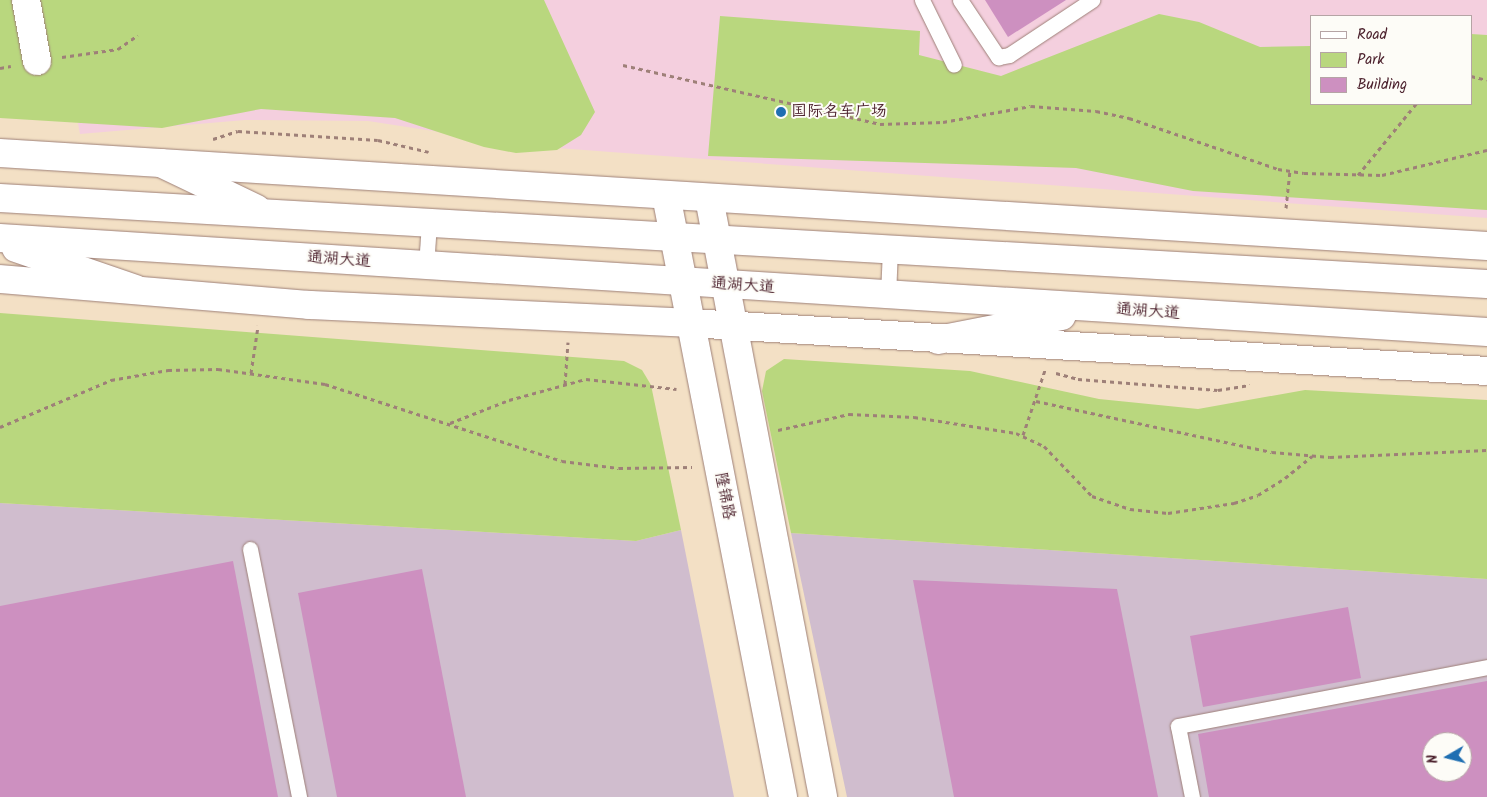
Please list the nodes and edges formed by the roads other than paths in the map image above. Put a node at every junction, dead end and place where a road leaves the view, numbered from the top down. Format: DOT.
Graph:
graph roads {
  1 [pos="26,0"];
  2 [pos="44,0"];
  3 [pos="922,0"];
  4 [pos="960,0"];
  5 [pos="1092,0"];
  6 [pos="954,65"];
  7 [pos="0,153"];
  8 [pos="161,163"];
  9 [pos="666,195"];
  10 [pos="0,198"];
  11 [pos="709,198"];
  12 [pos="267,214"];
  13 [pos="429,223"];
  14 [pos="672,236"];
  15 [pos="0,238"];
  16 [pos="716,238"];
  17 [pos="0,243"];
  18 [pos="1487,246"];
  19 [pos="890,249"];
  20 [pos="426,266"];
  21 [pos="0,279"];
  22 [pos="681,282"];
  23 [pos="1487,284"];
  24 [pos="725,286"];
  25 [pos="136,289"];
  26 [pos="888,295"];
  27 [pos="1102,309"];
  28 [pos="689,324"];
  29 [pos="733,326"];
  30 [pos="1487,332"];
  31 [pos="938,340"];
  32 [pos="1487,371"];
  33 [pos="250,550"];
  34 [pos="1487,667"];
  35 [pos="299,797"];
  36 [pos="783,797"];
  37 [pos="823,797"];
  38 [pos="1192,797"];
  1 -- 2 [label="main road"];
  3 -- 6 [label="lane"];
  4 -- 5 [label="lane"];
  7 -- 8 [label="main road"];
  8 -- 9 [label="main road"];
  8 -- 12 [label="main road"];
  9 -- 11 [label="main road"];
  9 -- 14 [label="main road, 隆锦路"];
  10 -- 12 [label="main road"];
  11 -- 16 [label="main road"];
  11 -- 18 [label="main road"];
  12 -- 13 [label="main road"];
  13 -- 14 [label="main road"];
  13 -- 20 [label="lane"];
  14 -- 16 [label="main road"];
  14 -- 22 [label="main road, 隆锦路"];
  15 -- 20 [label="main road, 通湖大道"];
  16 -- 19 [label="main road"];
  16 -- 24 [label="main road"];
  17 -- 25 [label="main road"];
  19 -- 23 [label="main road"];
  19 -- 26 [label="lane"];
  20 -- 22 [label="main road, 通湖大道"];
  21 -- 25 [label="main road"];
  22 -- 24 [label="main road, 通湖大道"];
  22 -- 28 [label="main road, 隆锦路"];
  24 -- 26 [label="main road, 通湖大道"];
  24 -- 29 [label="main road"];
  25 -- 28 [label="main road"];
  26 -- 27 [label="main road, 通湖大道"];
  27 -- 30 [label="main road, 通湖大道"];
  27 -- 31 [label="main road"];
  28 -- 29 [label="main road"];
  28 -- 36 [label="main road, 隆锦路"];
  29 -- 31 [label="main road"];
  29 -- 37 [label="main road"];
  31 -- 32 [label="main road"];
  33 -- 35 [label="lane"];
  34 -- 38 [label="lane"];
}
